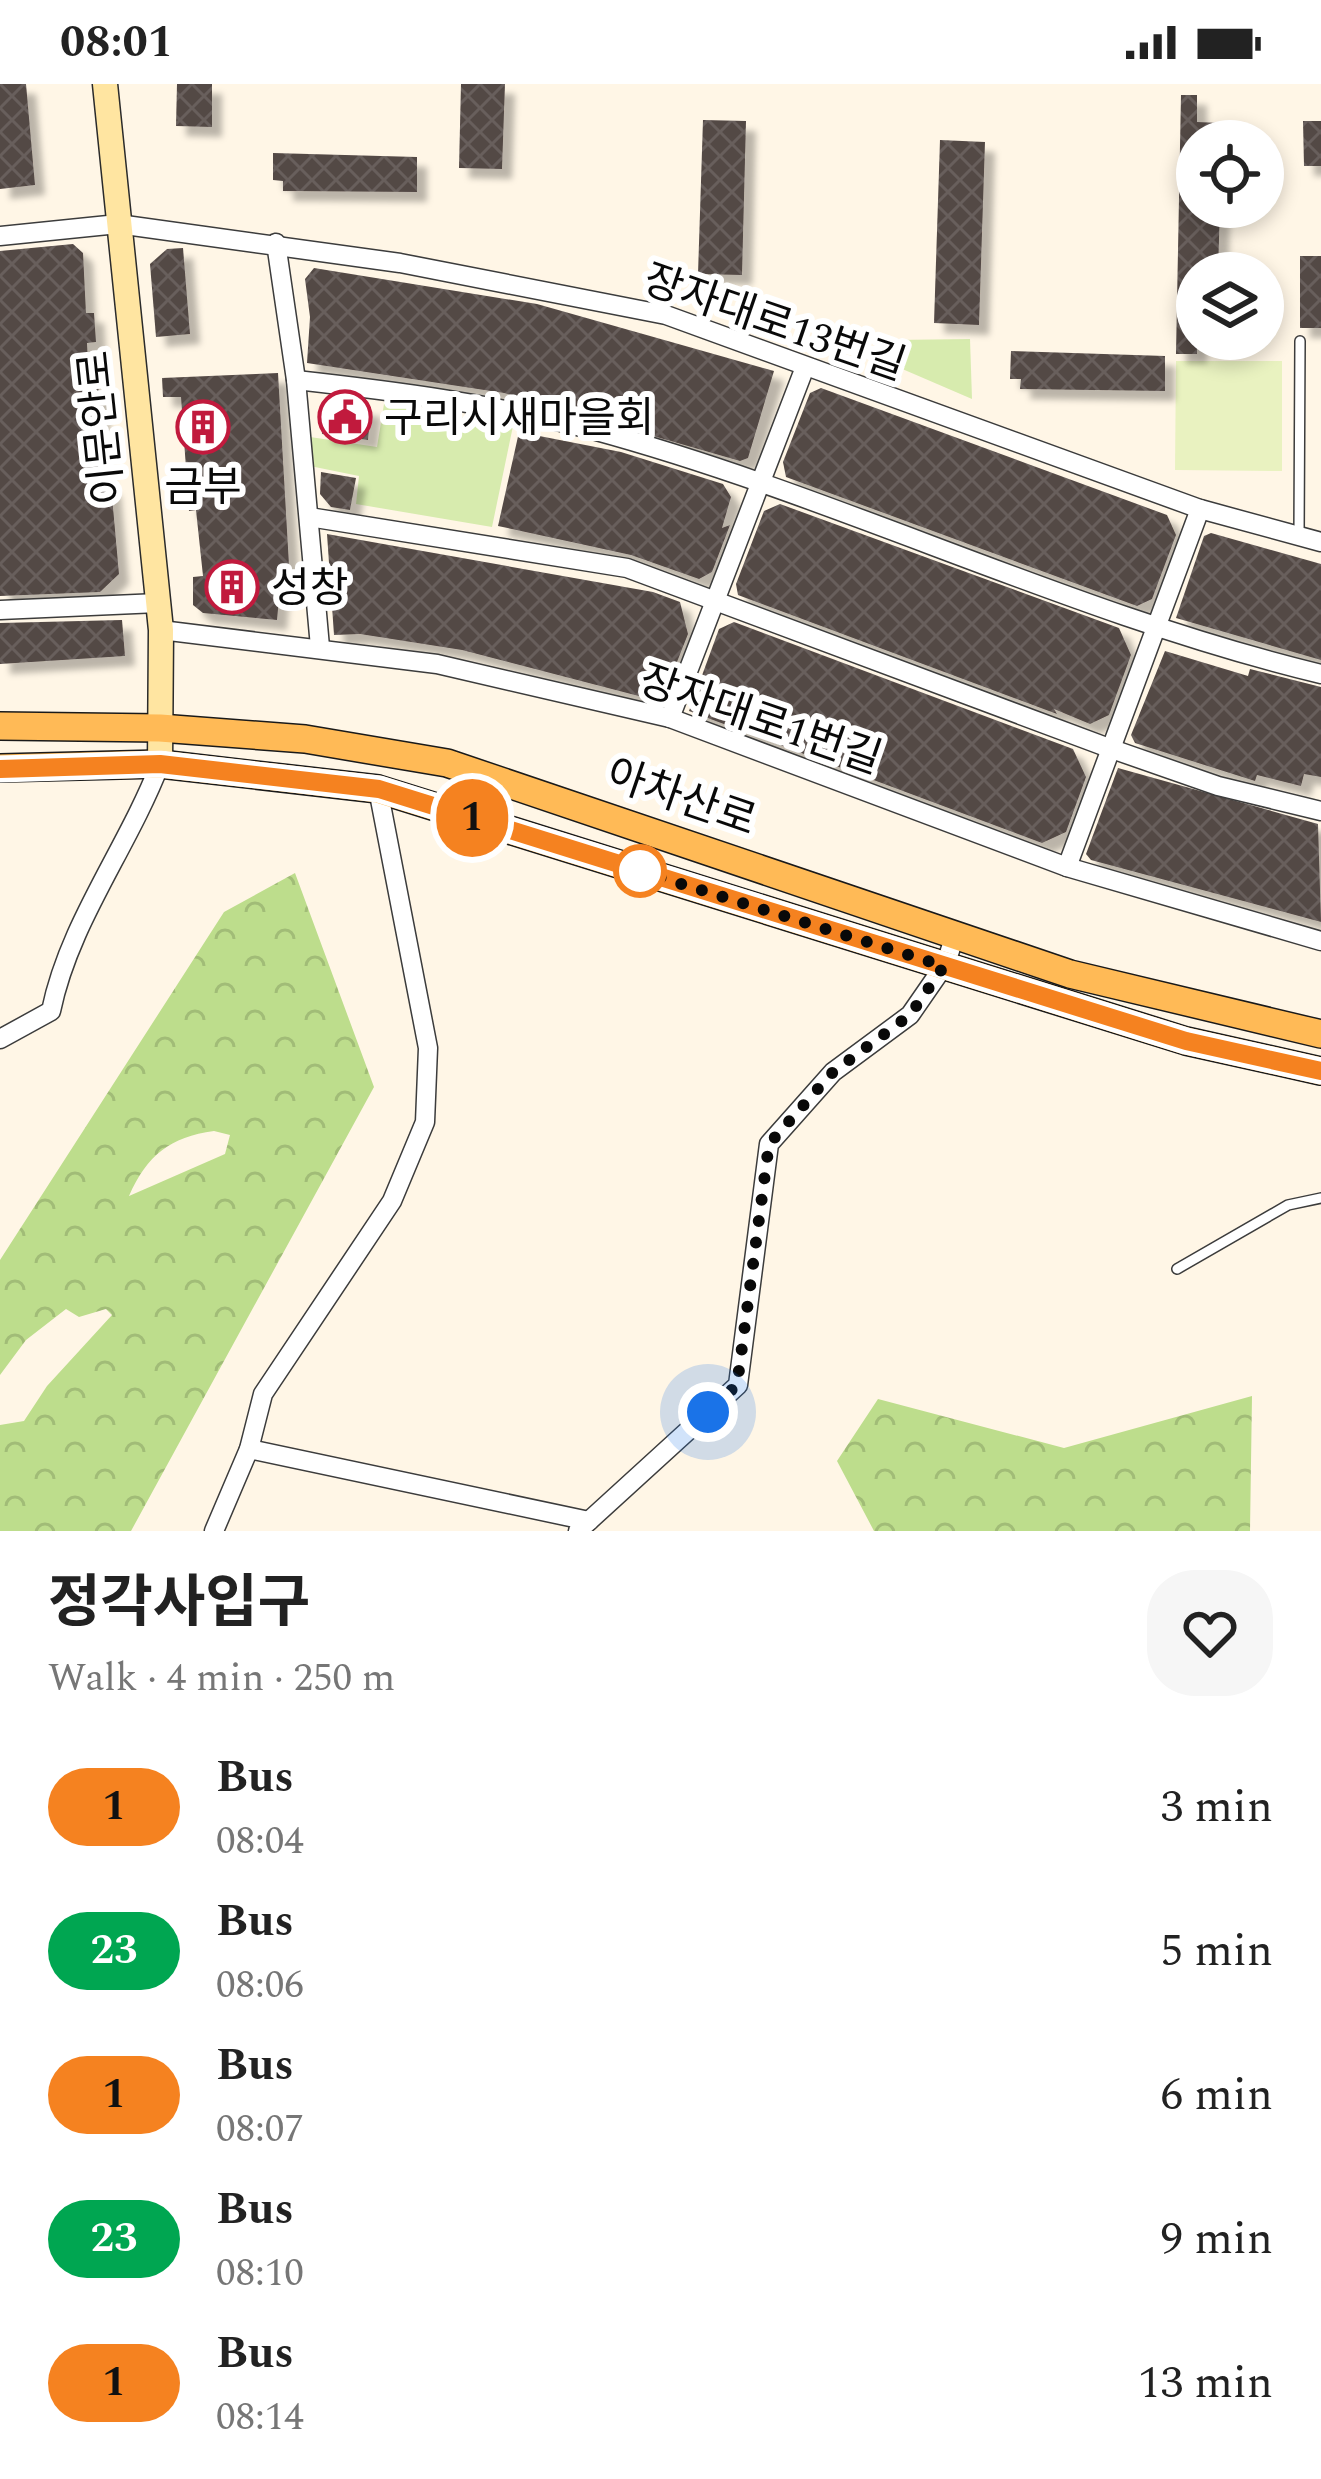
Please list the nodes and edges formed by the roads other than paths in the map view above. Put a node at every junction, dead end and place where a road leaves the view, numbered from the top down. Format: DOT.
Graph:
graph roads {
  1 [pos="105,84"];
  2 [pos="118,224"];
  3 [pos="0,236"];
  4 [pos="276,243"];
  5 [pos="1300,341"];
  6 [pos="805,368"];
  7 [pos="296,380"];
  8 [pos="761,483"];
  9 [pos="1200,509"];
  10 [pos="309,518"];
  11 [pos="1299,536"];
  12 [pos="1321,542"];
  13 [pos="158,603"];
  14 [pos="718,603"];
  15 [pos="0,610"];
  16 [pos="1157,626"];
  17 [pos="161,630"];
  18 [pos="320,647"];
  19 [pos="1321,674"];
  20 [pos="670,718"];
  21 [pos="0,726"];
  22 [pos="160,728"];
  23 [pos="1109,748"];
  24 [pos="160,764"];
  25 [pos="0,768"];
  26 [pos="379,789"];
  27 [pos="1321,811"];
  28 [pos="1067,867"];
  29 [pos="955,934"];
  30 [pos="1321,940"];
  31 [pos="944,966"];
  32 [pos="1321,1034"];
  33 [pos="0,1039"];
  34 [pos="1321,1071"];
  35 [pos="1321,1198"];
  36 [pos="1177,1269"];
  37 [pos="249,1449"];
  38 [pos="583,1526"];
  39 [pos="214,1531"];
  1 -- 2 [label="street, 이문안로"];
  2 -- 3 [label="street, 장자대로13번길"];
  2 -- 4 [label="street, 장자대로13번길"];
  2 -- 13 [label="street, 이문안로"];
  4 -- 6 [label="street, 장자대로13번길"];
  4 -- 7 [label="street"];
  5 -- 11 [label="lane"];
  6 -- 8 [label="street"];
  6 -- 9 [label="street, 장자대로13번길"];
  7 -- 8 [label="street"];
  7 -- 10 [label="street"];
  8 -- 14 [label="street"];
  8 -- 16 [label="street"];
  9 -- 11 [label="street, 장자대로13번길"];
  9 -- 16 [label="street"];
  10 -- 14 [label="street"];
  10 -- 18 [label="street"];
  11 -- 12 [label="street, 장자대로13번길"];
  13 -- 15 [label="street"];
  13 -- 17 [label="street, 이문안로"];
  14 -- 20 [label="street"];
  14 -- 23 [label="street"];
  16 -- 19 [label="street"];
  16 -- 23 [label="street"];
  17 -- 18 [label="street, 장자대로1번길"];
  17 -- 22 [label="street, 이문안로"];
  18 -- 20 [label="street, 장자대로1번길"];
  20 -- 28 [label="street, 장자대로1번길"];
  21 -- 22 [label="main road, 아차산로"];
  22 -- 24 [label="street, 이문안로"];
  22 -- 29 [label="main road, 아차산로"];
  23 -- 27 [label="street"];
  23 -- 28 [label="street"];
  24 -- 25 [label="main road, 아차산로"];
  24 -- 26 [label="main road, 아차산로"];
  24 -- 33 [label="street"];
  26 -- 31 [label="main road, 아차산로"];
  26 -- 37 [label="street"];
  28 -- 30 [label="street, 장자대로1번길"];
  29 -- 31 [label="street"];
  29 -- 32 [label="main road, 아차산로"];
  31 -- 34 [label="main road, 아차산로"];
  31 -- 38 [label="street"];
  35 -- 36 [label="lane"];
  37 -- 38 [label="street"];
  37 -- 39 [label="street"];
}
